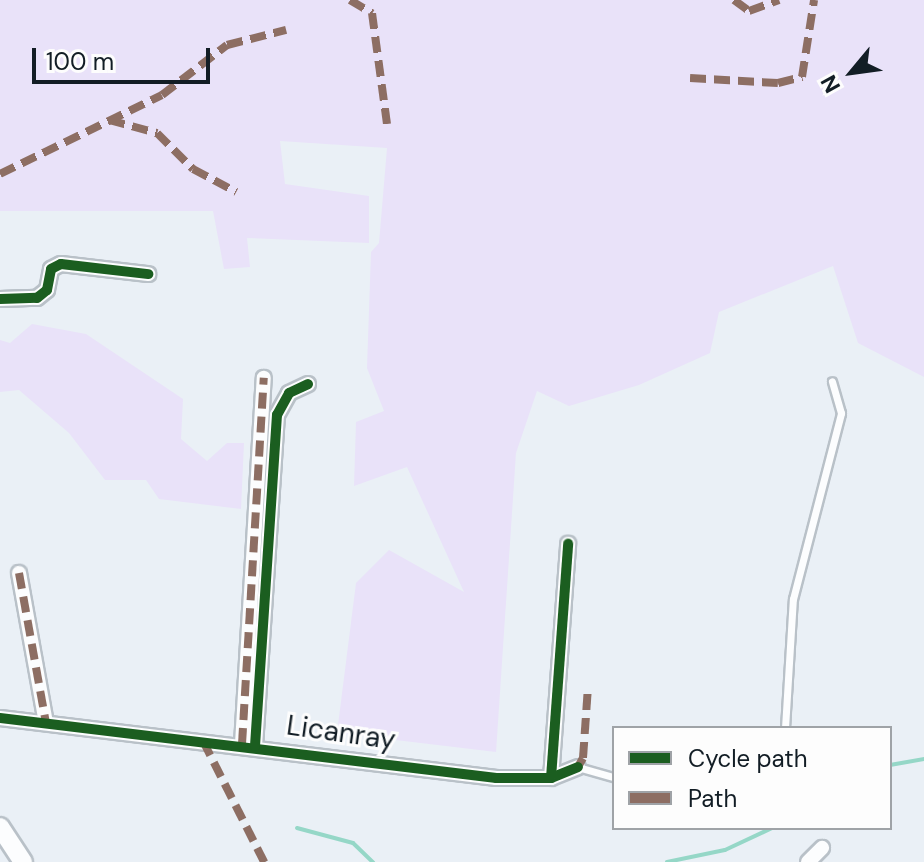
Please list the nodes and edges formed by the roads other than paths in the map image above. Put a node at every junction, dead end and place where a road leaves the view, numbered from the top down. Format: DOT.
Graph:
graph roads {
  1 [pos="148,274"];
  2 [pos="0,299"];
  3 [pos="264,378"];
  4 [pos="832,381"];
  5 [pos="308,384"];
  6 [pos="568,544"];
  7 [pos="19,573"];
  8 [pos="0,718"];
  9 [pos="46,723"];
  10 [pos="785,726"];
  11 [pos="248,745"];
  12 [pos="578,767"];
  13 [pos="612,776"];
  14 [pos="551,778"];
  15 [pos="0,827"];
  16 [pos="822,848"];
  17 [pos="23,862"];
  18 [pos="808,862"];
  1 -- 2 [label="street"];
  3 -- 11 [label="street"];
  4 -- 10 [label="lane"];
  5 -- 11 [label="street"];
  6 -- 14 [label="street"];
  7 -- 9 [label="street"];
  8 -- 9 [label="street, Licanray"];
  9 -- 11 [label="street, Licanray"];
  11 -- 14 [label="street, Licanray"];
  12 -- 13 [label="lane"];
  12 -- 14 [label="street, Licanray"];
  15 -- 17 [label="street"];
  16 -- 18 [label="street"];
}
